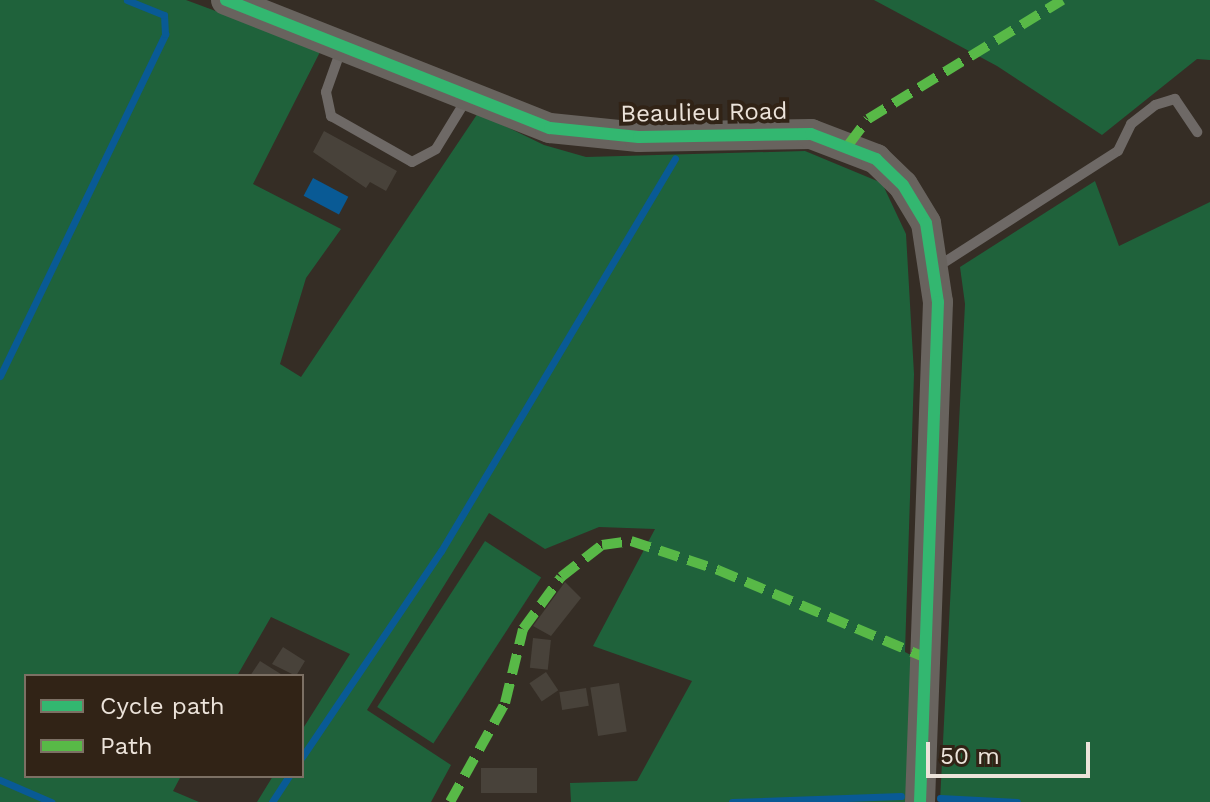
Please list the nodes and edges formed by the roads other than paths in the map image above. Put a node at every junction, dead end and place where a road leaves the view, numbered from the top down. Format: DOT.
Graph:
graph roads {
  1 [pos="226,0"];
  2 [pos="342,47"];
  3 [pos="467,98"];
  4 [pos="1197,132"];
  5 [pos="937,267"];
  6 [pos="920,802"];
  1 -- 2 [label="street, Beaulieu Road"];
  2 -- 3 [label="street, Beaulieu Road"];
  2 -- 3 [label="lane"];
  3 -- 5 [label="street, Beaulieu Road"];
  4 -- 5 [label="lane"];
  5 -- 6 [label="street, Beaulieu Road"];
}
